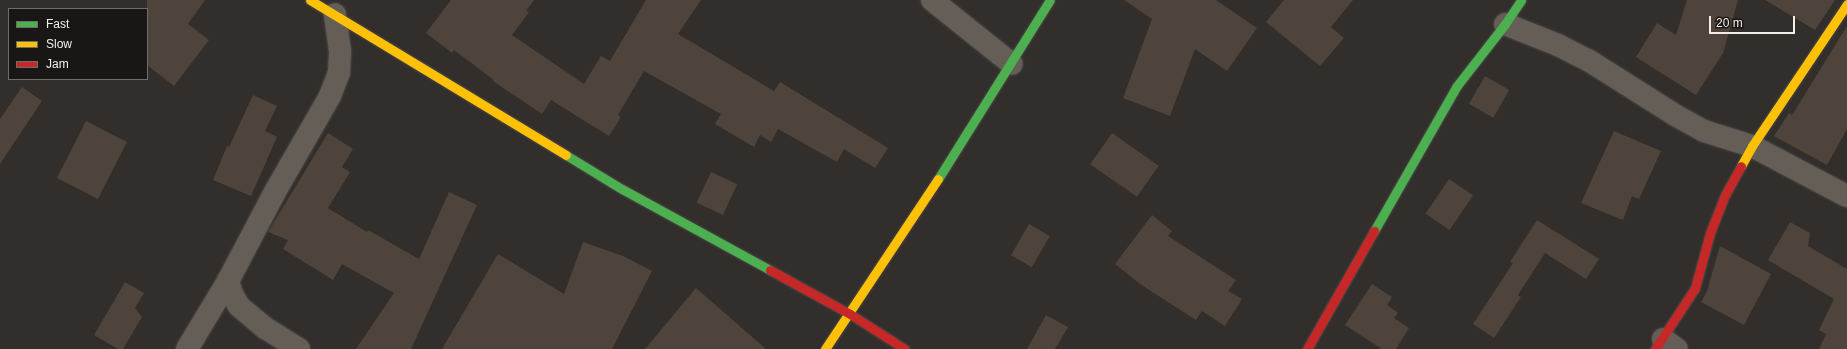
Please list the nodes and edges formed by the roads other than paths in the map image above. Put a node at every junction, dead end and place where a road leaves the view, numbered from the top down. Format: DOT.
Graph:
graph roads {
  1 [pos="310,0"];
  2 [pos="932,0"];
  3 [pos="1050,0"];
  4 [pos="1521,0"];
  5 [pos="1847,4"];
  6 [pos="335,14"];
  7 [pos="1505,24"];
  8 [pos="1012,64"];
  9 [pos="1752,146"];
  10 [pos="1847,196"];
  11 [pos="228,280"];
  12 [pos="850,314"];
  13 [pos="1665,346"];
  14 [pos="187,349"];
  15 [pos="299,349"];
  16 [pos="825,349"];
  17 [pos="905,349"];
  18 [pos="1307,349"];
  1 -- 6 [label="street"];
  2 -- 8 [label="street"];
  3 -- 8 [label="street"];
  4 -- 7 [label="street"];
  5 -- 9 [label="street"];
  6 -- 11 [label="street"];
  6 -- 12 [label="street"];
  7 -- 9 [label="street"];
  7 -- 18 [label="street"];
  8 -- 12 [label="street"];
  9 -- 10 [label="street"];
  9 -- 13 [label="street"];
  11 -- 14 [label="street"];
  11 -- 15 [label="street"];
  12 -- 16 [label="street"];
  12 -- 17 [label="street"];
}
